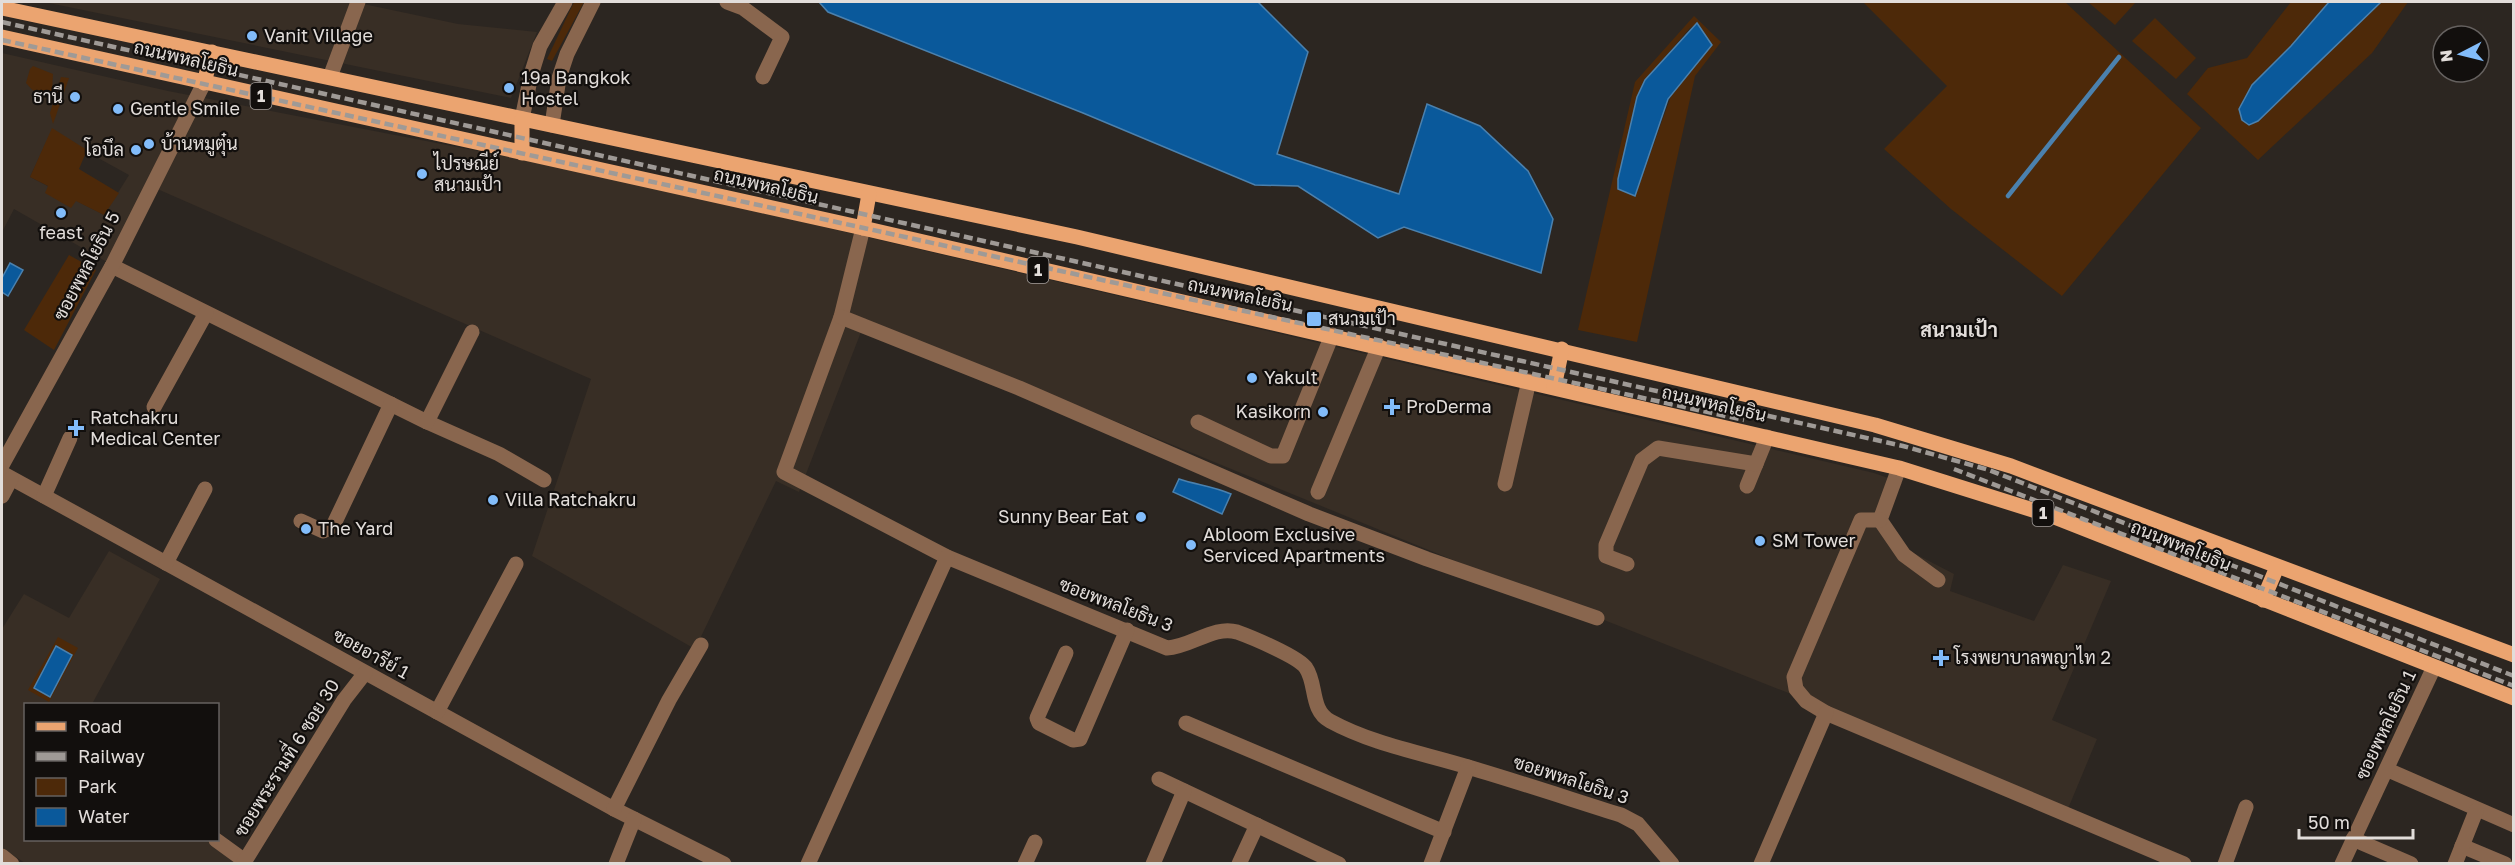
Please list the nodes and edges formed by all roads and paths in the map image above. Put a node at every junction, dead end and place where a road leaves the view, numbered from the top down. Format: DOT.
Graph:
graph roads {
  1 [pos="357,2"];
  2 [pos="565,2"];
  3 [pos="593,2"];
  4 [pos="727,2"];
  5 [pos="2,8"];
  6 [pos="2,37"];
  7 [pos="212,52"];
  8 [pos="330,77"];
  9 [pos="764,77"];
  10 [pos="204,83"];
  11 [pos="522,119"];
  12 [pos="552,125"];
  13 [pos="522,153"];
  14 [pos="869,194"];
  15 [pos="863,228"];
  16 [pos="111,266"];
  17 [pos="206,313"];
  18 [pos="841,317"];
  19 [pos="472,332"];
  20 [pos="1332,335"];
  21 [pos="1379,346"];
  22 [pos="1562,349"];
  23 [pos="1529,381"];
  24 [pos="1554,387"];
  25 [pos="391,405"];
  26 [pos="154,407"];
  27 [pos="427,422"];
  28 [pos="1198,422"];
  29 [pos="1767,437"];
  30 [pos="70,438"];
  31 [pos="1756,464"];
  32 [pos="2,465"];
  33 [pos="1899,468"];
  34 [pos="6,476"];
  35 [pos="544,480"];
  36 [pos="1504,484"];
  37 [pos="1747,486"];
  38 [pos="205,489"];
  39 [pos="1318,492"];
  40 [pos="2,496"];
  41 [pos="44,496"];
  42 [pos="1880,520"];
  43 [pos="301,521"];
  44 [pos="947,557"];
  45 [pos="166,563"];
  46 [pos="516,564"];
  47 [pos="1627,564"];
  48 [pos="2277,567"];
  49 [pos="1938,580"];
  50 [pos="2263,600"];
  51 [pos="1597,618"];
  52 [pos="1127,630"];
  53 [pos="701,645"];
  54 [pos="1066,653"];
  55 [pos="2514,655"];
  56 [pos="2434,667"];
  57 [pos="365,674"];
  58 [pos="2514,698"];
  59 [pos="437,711"];
  60 [pos="1826,713"];
  61 [pos="1186,723"];
  62 [pos="1468,767"];
  63 [pos="2388,770"];
  64 [pos="1159,779"];
  65 [pos="1184,791"];
  66 [pos="2247,807"];
  67 [pos="614,809"];
  68 [pos="2476,811"];
  69 [pos="634,819"];
  70 [pos="1257,825"];
  71 [pos="2514,825"];
  72 [pos="1444,832"];
  73 [pos="2353,839"];
  74 [pos="217,841"];
  75 [pos="1035,842"];
  76 [pos="2462,846"];
  77 [pos="2,856"];
  78 [pos="699,858"];
  79 [pos="1316,859"];
  80 [pos="244,862"];
  81 [pos="12,864"];
  82 [pos="616,864"];
  83 [pos="724,864"];
  84 [pos="808,864"];
  85 [pos="1025,864"];
  86 [pos="1153,864"];
  87 [pos="1239,864"];
  88 [pos="1339,864"];
  89 [pos="1431,864"];
  90 [pos="1672,864"];
  91 [pos="1761,864"];
  92 [pos="2184,864"];
  93 [pos="2225,864"];
  94 [pos="2342,864"];
  95 [pos="2411,864"];
  96 [pos="2455,864"];
  97 [pos="2505,864"];
  1 -- 8 [label="street"];
  2 -- 11 [label="street"];
  3 -- 12 [label="street"];
  4 -- 9 [label="street"];
  5 -- 7 [label="main road, ถนนพหลโยธิน / 1"];
  6 -- 10 [label="main road, ถนนพหลโยธิน / 1"];
  7 -- 8 [label="main road, ถนนพหลโยธิน / 1"];
  7 -- 10 [label="main road"];
  8 -- 11 [label="main road, ถนนพหลโยธิน / 1"];
  10 -- 13 [label="main road, ถนนพหลโยธิน / 1"];
  10 -- 16 [label="street, ซอยพหลโยธิน 5"];
  11 -- 12 [label="main road, ถนนพหลโยธิน / 1"];
  11 -- 13 [label="main road"];
  12 -- 14 [label="main road, ถนนพหลโยธิน / 1"];
  13 -- 15 [label="main road, ถนนพหลโยธิน / 1"];
  14 -- 15 [label="main road"];
  14 -- 22 [label="main road, ถนนพหลโยธิน / 1"];
  15 -- 18 [label="street, ซอยพหลโยธิน 3"];
  15 -- 20 [label="main road, ถนนพหลโยธิน / 1"];
  16 -- 17 [label="street"];
  16 -- 32 [label="street, ซอยพหลโยธิน 5"];
  17 -- 25 [label="street"];
  17 -- 26 [label="street"];
  18 -- 44 [label="street, ซอยพหลโยธิน 3"];
  18 -- 51 [label="street"];
  19 -- 27 [label="street"];
  20 -- 21 [label="main road, ถนนพหลโยธิน / 1"];
  20 -- 28 [label="street"];
  21 -- 23 [label="main road, ถนนพหลโยธิน / 1"];
  21 -- 39 [label="street"];
  22 -- 24 [label="main road"];
  22 -- 48 [label="main road, ถนนพหลโยธิน / 1"];
  23 -- 24 [label="main road, ถนนพหลโยธิน / 1"];
  23 -- 36 [label="street"];
  24 -- 29 [label="main road, ถนนพหลโยธิน / 1"];
  25 -- 27 [label="street"];
  25 -- 43 [label="street"];
  27 -- 35 [label="street"];
  29 -- 31 [label="street"];
  29 -- 33 [label="main road, ถนนพหลโยธิน / 1"];
  30 -- 41 [label="street"];
  31 -- 37 [label="street"];
  31 -- 47 [label="street"];
  33 -- 42 [label="street"];
  33 -- 50 [label="main road, ถนนพหลโยธิน / 1"];
  34 -- 40 [label="street"];
  34 -- 41 [label="street, ซอยอารีย์ 1"];
  38 -- 45 [label="street"];
  41 -- 45 [label="street, ซอยอารีย์ 1"];
  42 -- 49 [label="street"];
  42 -- 60 [label="street"];
  44 -- 52 [label="street, ซอยพหลโยธิน 3"];
  44 -- 84 [label="street"];
  45 -- 57 [label="street, ซอยอารีย์ 1"];
  46 -- 59 [label="street"];
  48 -- 50 [label="main road"];
  48 -- 55 [label="main road, ถนนพหลโยธิน / 1"];
  50 -- 56 [label="main road, ถนนพหลโยธิน / 1"];
  52 -- 54 [label="street"];
  52 -- 62 [label="street, ซอยพหลโยธิน 3"];
  53 -- 67 [label="street"];
  56 -- 58 [label="main road, ถนนพหลโยธิน / 1"];
  56 -- 63 [label="street, ซอยพหลโยธิน 1"];
  57 -- 59 [label="street, ซอยอารีย์ 1"];
  57 -- 80 [label="street, ซอยพระรามที่ 6 ซอย 30"];
  59 -- 67 [label="street, ซอยอารีย์ 1"];
  60 -- 91 [label="street"];
  60 -- 92 [label="street"];
  61 -- 72 [label="street"];
  62 -- 72 [label="street"];
  62 -- 90 [label="street, ซอยพหลโยธิน 3"];
  63 -- 68 [label="street"];
  63 -- 73 [label="street, ซอยพหลโยธิน 1"];
  64 -- 65 [label="street"];
  65 -- 70 [label="street"];
  65 -- 86 [label="street"];
  66 -- 93 [label="street"];
  67 -- 69 [label="street, ซอยอารีย์ 1"];
  68 -- 71 [label="street"];
  68 -- 76 [label="street"];
  69 -- 78 [label="street, ซอยอารีย์ 1"];
  69 -- 82 [label="street"];
  70 -- 79 [label="street"];
  70 -- 87 [label="street"];
  72 -- 89 [label="street"];
  73 -- 94 [label="street, ซอยพหลโยธิน 1"];
  73 -- 95 [label="street"];
  74 -- 80 [label="street"];
  75 -- 85 [label="street"];
  76 -- 96 [label="street"];
  76 -- 97 [label="street"];
  77 -- 81 [label="street"];
  78 -- 83 [label="street, ซอยอารีย์ 1"];
  79 -- 88 [label="street"];
}
